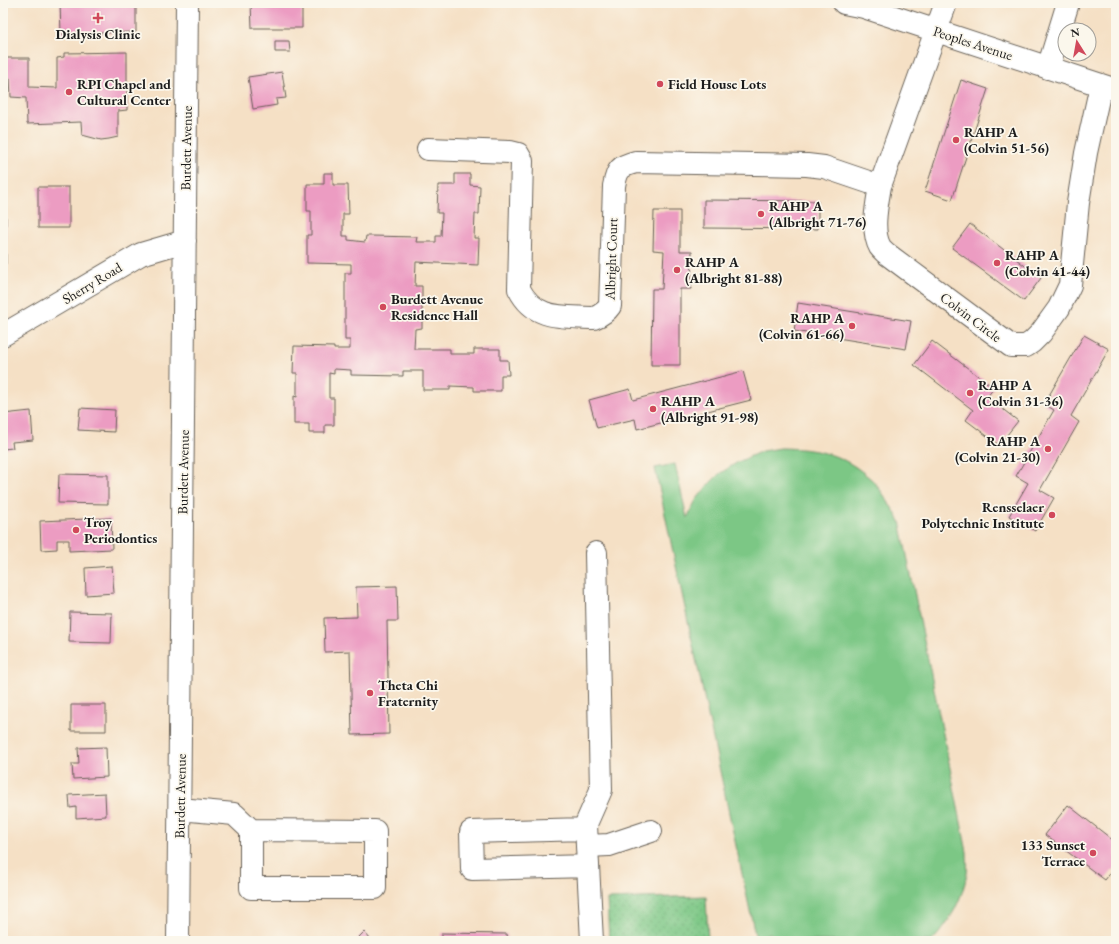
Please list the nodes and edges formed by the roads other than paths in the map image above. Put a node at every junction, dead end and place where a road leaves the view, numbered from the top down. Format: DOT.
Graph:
graph roads {
  1 [pos="187,3"];
  2 [pos="844,3"];
  3 [pos="946,3"];
  4 [pos="1068,3"];
  5 [pos="889,9"];
  6 [pos="937,31"];
  7 [pos="1048,68"];
  8 [pos="1108,88"];
  9 [pos="428,149"];
  10 [pos="880,186"];
  11 [pos="185,241"];
  12 [pos="3,335"];
  13 [pos="596,553"];
  14 [pos="180,809"];
  15 [pos="251,830"];
  16 [pos="651,831"];
  17 [pos="587,847"];
  18 [pos="178,941"];
  19 [pos="592,941"];
  1 -- 11 [label="street, Burdett Avenue"];
  2 -- 5 [label="street, Peoples Avenue"];
  3 -- 6 [label="street, Colvin Circle"];
  4 -- 7 [label="street"];
  5 -- 6 [label="street, Peoples Avenue"];
  6 -- 7 [label="street, Peoples Avenue"];
  6 -- 10 [label="street, Colvin Circle"];
  7 -- 8 [label="street, Peoples Avenue"];
  8 -- 10 [label="street, Colvin Circle"];
  9 -- 10 [label="street, Albright Court"];
  11 -- 12 [label="street, Sherry Road"];
  11 -- 14 [label="street, Burdett Avenue"];
  13 -- 17 [label="street"];
  14 -- 15 [label="street"];
  14 -- 18 [label="street, Burdett Avenue"];
  15 -- 15 [label="street"];
  16 -- 17 [label="street"];
  17 -- 19 [label="street"];
}
